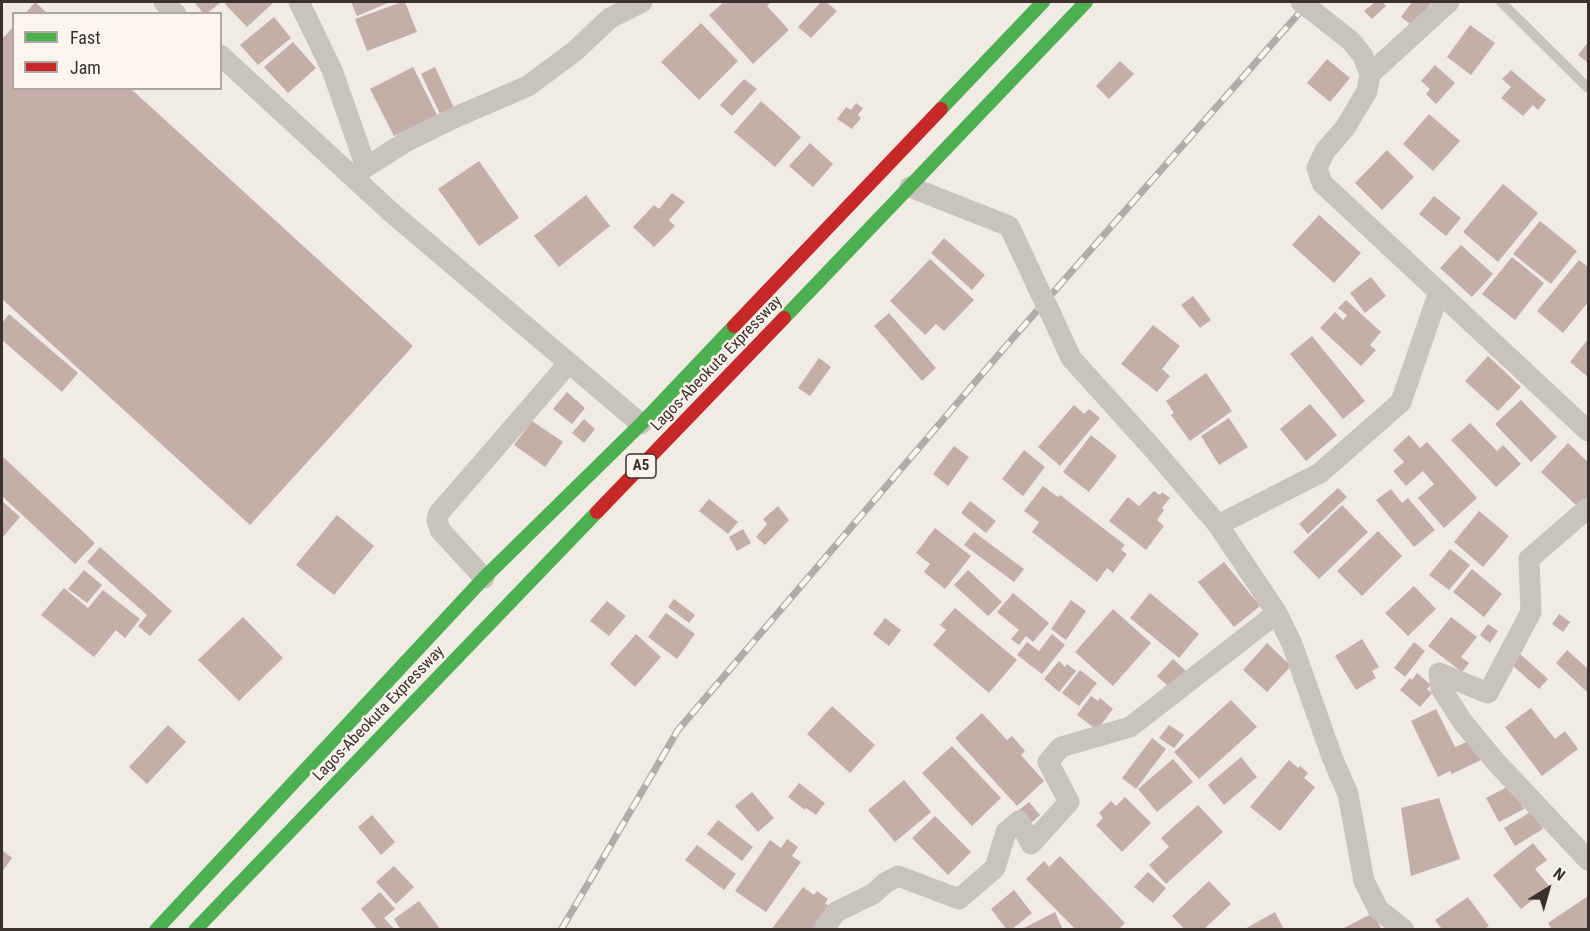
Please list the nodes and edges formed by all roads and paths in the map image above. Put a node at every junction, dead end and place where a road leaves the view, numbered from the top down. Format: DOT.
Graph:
graph roads {
  1 [pos="299,2"];
  2 [pos="642,2"];
  3 [pos="1086,2"];
  4 [pos="1449,2"];
  5 [pos="1501,2"];
  6 [pos="1304,4"];
  7 [pos="1034,5"];
  8 [pos="222,57"];
  9 [pos="1370,74"];
  10 [pos="1588,88"];
  11 [pos="359,171"];
  12 [pos="910,187"];
  13 [pos="1439,292"];
  14 [pos="568,364"];
  15 [pos="641,424"];
  16 [pos="1588,431"];
  17 [pos="1588,508"];
  18 [pos="1218,525"];
  19 [pos="484,578"];
  20 [pos="1277,613"];
  21 [pos="1588,860"];
  22 [pos="156,930"];
  23 [pos="195,930"];
  24 [pos="824,930"];
  25 [pos="1404,930"];
  1 -- 11 [label="street"];
  2 -- 11 [label="street"];
  3 -- 12 [label="highway, Lagos-Abeokuta Expressway / A5"];
  4 -- 9 [label="street"];
  5 -- 10 [label="lane"];
  6 -- 9 [label="street"];
  7 -- 15 [label="highway, Lagos-Abeokuta Expressway / A5"];
  8 -- 11 [label="street"];
  9 -- 13 [label="street"];
  11 -- 14 [label="street"];
  12 -- 18 [label="street"];
  12 -- 23 [label="highway, Lagos-Abeokuta Expressway / A5"];
  13 -- 16 [label="street"];
  13 -- 18 [label="street"];
  14 -- 15 [label="street"];
  14 -- 19 [label="street"];
  15 -- 19 [label="highway, Lagos-Abeokuta Expressway / A5"];
  17 -- 21 [label="street"];
  18 -- 20 [label="street"];
  19 -- 22 [label="highway, Lagos-Abeokuta Expressway / A5"];
  20 -- 24 [label="street"];
  20 -- 25 [label="street"];
}
